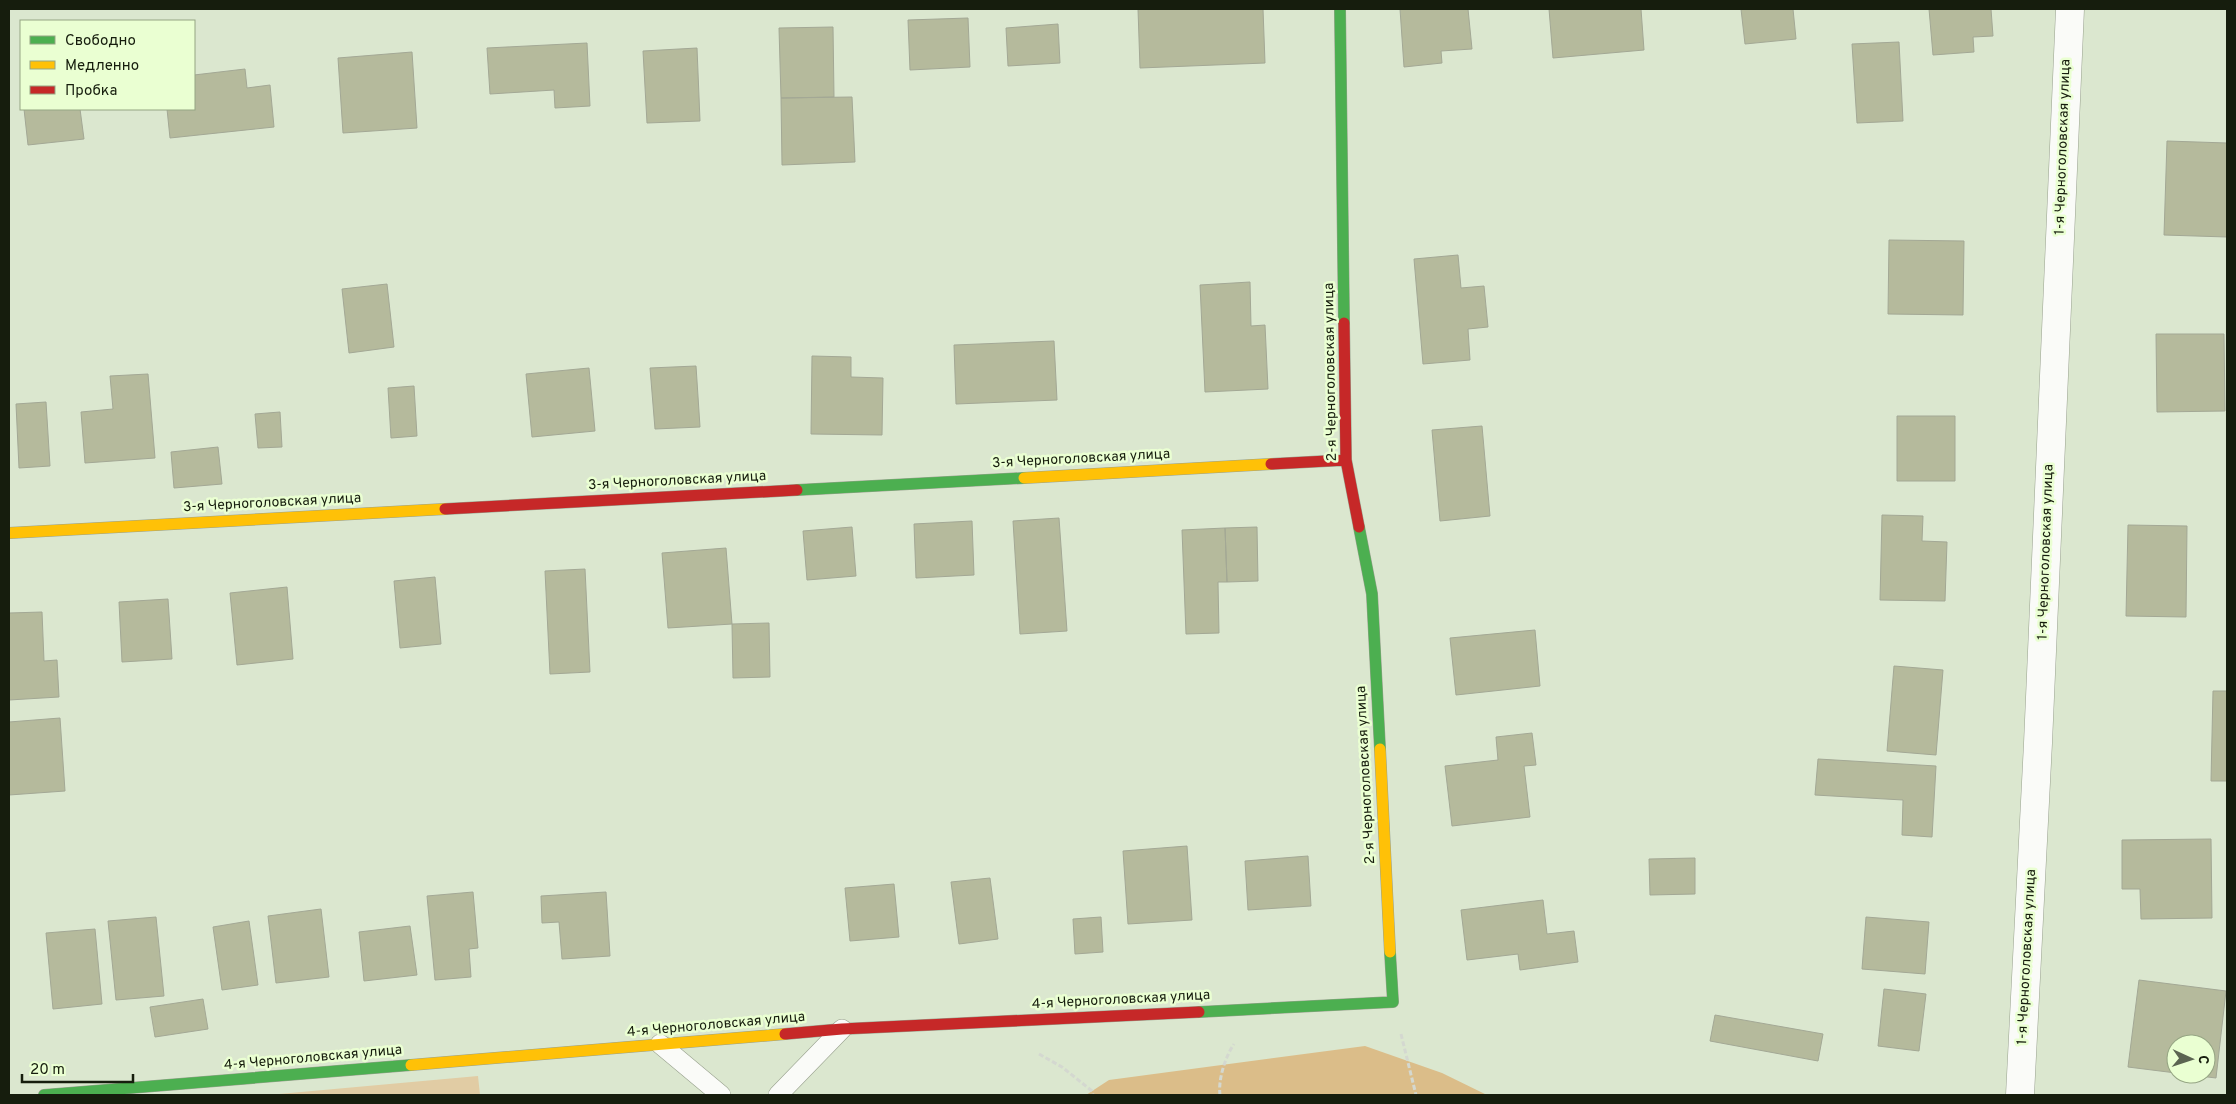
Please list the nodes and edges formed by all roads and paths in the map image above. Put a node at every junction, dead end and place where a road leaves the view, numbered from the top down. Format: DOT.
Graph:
graph roads {
  1 [pos="1340,9"];
  2 [pos="2070,9"];
  3 [pos="1346,460"];
  4 [pos="9,533"];
  5 [pos="1393,1002"];
  6 [pos="1261,1007"];
  7 [pos="842,1029"];
  8 [pos="660,1044"];
  9 [pos="1037,1053"];
  10 [pos="2028,1093"];
  11 [pos="44,1095"];
  12 [pos="721,1095"];
  13 [pos="778,1095"];
  14 [pos="1093,1095"];
  15 [pos="1220,1095"];
  16 [pos="1416,1095"];
  1 -- 3 [label="street, 2-я Черноголовская улица"];
  2 -- 10 [label="street, 1-я Черноголовская улица"];
  3 -- 4 [label="street, 3-я Черноголовская улица"];
  3 -- 5 [label="street, 2-я Черноголовская улица"];
  5 -- 6 [label="street, 4-я Черноголовская улица"];
  5 -- 16 [label="path"];
  6 -- 7 [label="street, 4-я Черноголовская улица"];
  6 -- 15 [label="path"];
  7 -- 8 [label="street, 4-я Черноголовская улица"];
  7 -- 13 [label="lane"];
  8 -- 11 [label="street, 4-я Черноголовская улица"];
  8 -- 12 [label="lane"];
  9 -- 14 [label="path"];
}
